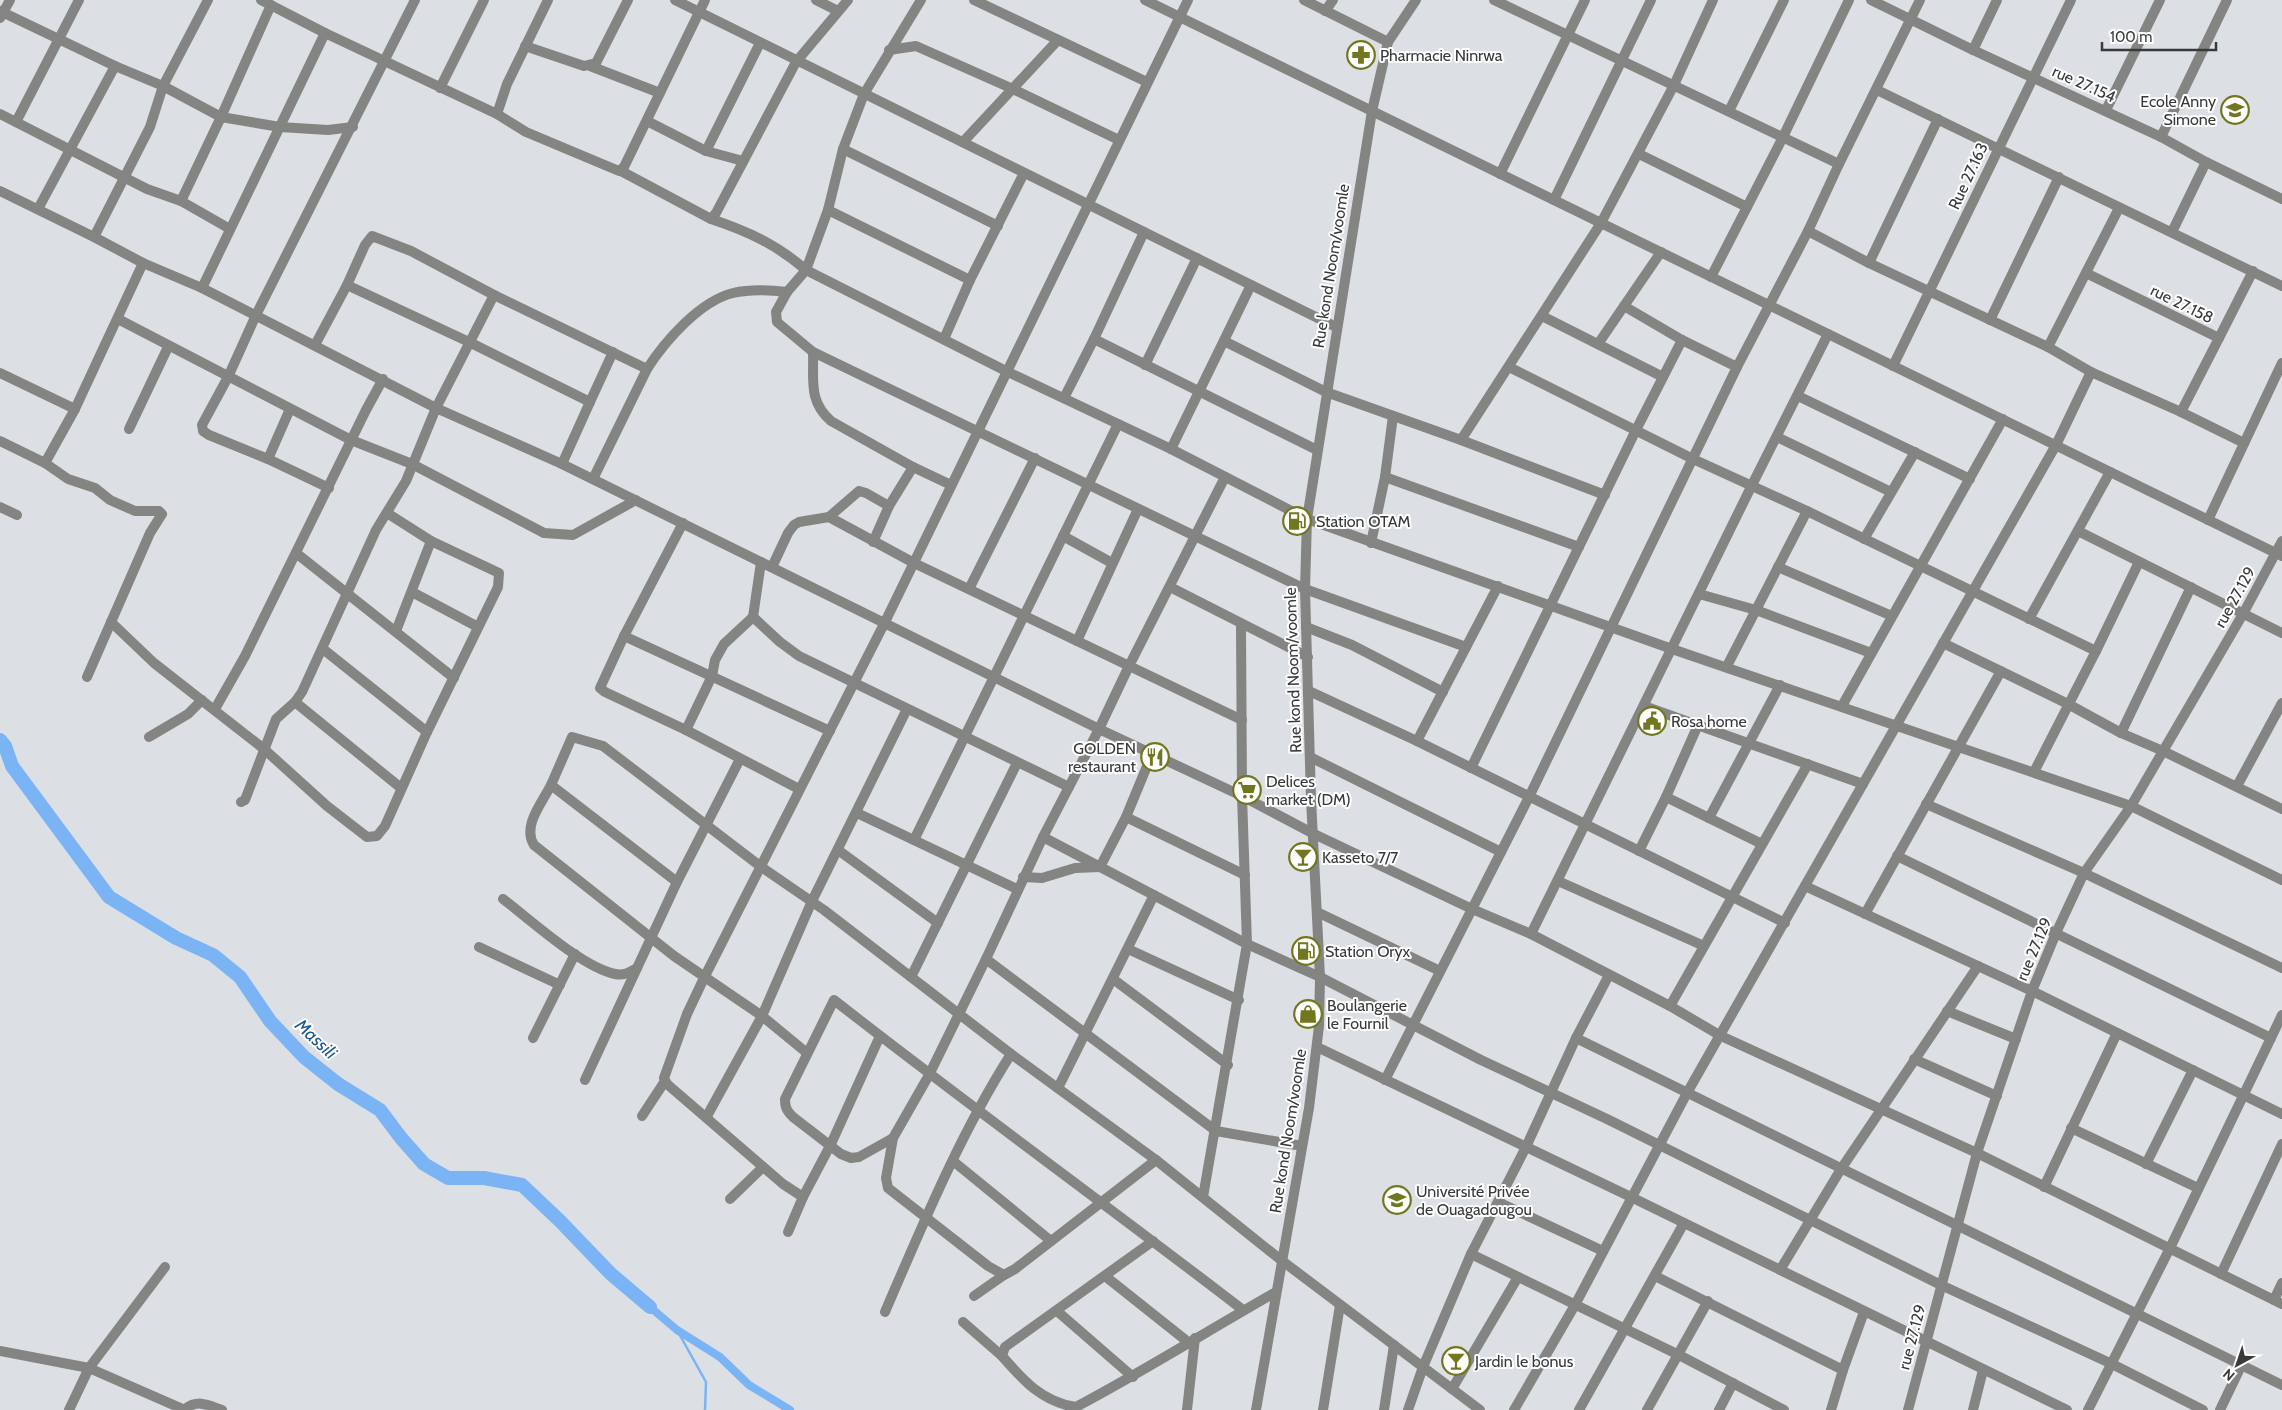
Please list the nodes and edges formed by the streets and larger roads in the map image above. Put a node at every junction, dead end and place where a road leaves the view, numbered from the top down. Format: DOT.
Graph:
graph roads {
  1 [pos="10,0"];
  2 [pos="79,0"];
  3 [pos="208,0"];
  4 [pos="261,0"];
  5 [pos="484,0"];
  6 [pos="628,0"];
  7 [pos="675,0"];
  8 [pos="705,0"];
  9 [pos="816,0"];
  10 [pos="848,0"];
  11 [pos="921,0"];
  12 [pos="974,0"];
  13 [pos="1145,0"];
  14 [pos="1188,0"];
  15 [pos="1304,0"];
  16 [pos="1333,0"];
  17 [pos="1416,0"];
  18 [pos="1494,0"];
  19 [pos="1585,0"];
  20 [pos="1651,0"];
  21 [pos="1713,0"];
  22 [pos="1784,0"];
  23 [pos="1849,0"];
  24 [pos="1871,0"];
  25 [pos="1920,0"];
  26 [pos="1997,0"];
  27 [pos="2071,0"];
  28 [pos="2160,0"];
  29 [pos="2227,0"];
  30 [pos="413,1"];
  31 [pos="545,1"];
  32 [pos="1506,3"];
  33 [pos="271,5"];
  34 [pos="838,11"];
  35 [pos="1325,11"];
  36 [pos="699,12"];
  37 [pos="1,14"];
  38 [pos="1179,17"];
  39 [pos="1911,20"];
  40 [pos="325,33"];
  41 [pos="1568,35"];
  42 [pos="60,38"];
  43 [pos="1058,40"];
  44 [pos="1388,42"];
  45 [pos="760,43"];
  46 [pos="525,46"];
  47 [pos="889,50"];
  48 [pos="1973,50"];
  49 [pos="1621,60"];
  50 [pos="385,62"];
  51 [pos="796,62"];
  52 [pos="115,66"];
  53 [pos="590,66"];
  54 [pos="2033,78"];
  55 [pos="1147,82"];
  56 [pos="1674,85"];
  57 [pos="163,86"];
  58 [pos="440,88"];
  59 [pos="1013,89"];
  60 [pos="1877,90"];
  61 [pos="660,93"];
  62 [pos="864,94"];
  63 [pos="2106,110"];
  64 [pos="1729,111"];
  65 [pos="1372,112"];
  66 [pos="0,114"];
  67 [pos="497,114"];
  68 [pos="221,118"];
  69 [pos="1938,119"];
  70 [pos="647,121"];
  71 [pos="16,122"];
  72 [pos="280,127"];
  73 [pos="353,127"];
  74 [pos="2161,137"];
  75 [pos="1782,139"];
  76 [pos="1119,140"];
  77 [pos="962,142"];
  78 [pos="1998,147"];
  79 [pos="70,149"];
  80 [pos="843,149"];
  81 [pos="706,151"];
  82 [pos="1640,154"];
  83 [pos="743,161"];
  84 [pos="2206,162"];
  85 [pos="1839,164"];
  86 [pos="621,170"];
  87 [pos="1024,173"];
  88 [pos="1500,174"];
  89 [pos="126,177"];
  90 [pos="2058,177"];
  91 [pos="0,191"];
  92 [pos="2282,199"];
  93 [pos="1554,200"];
  94 [pos="181,201"];
  95 [pos="1088,204"];
  96 [pos="1747,207"];
  97 [pos="2119,208"];
  98 [pos="38,209"];
  99 [pos="828,210"];
  100 [pos="710,219"];
  101 [pos="1601,223"];
  102 [pos="998,226"];
  103 [pos="230,230"];
  104 [pos="1808,231"];
  105 [pos="1144,232"];
  106 [pos="2172,232"];
  107 [pos="94,237"];
  108 [pos="1661,252"];
  109 [pos="1196,258"];
  110 [pos="1869,263"];
  111 [pos="143,264"];
  112 [pos="806,270"];
  113 [pos="2253,271"];
  114 [pos="2086,273"];
  115 [pos="1711,277"];
  116 [pos="970,280"];
  117 [pos="347,285"];
  118 [pos="1251,286"];
  119 [pos="2282,286"];
  120 [pos="202,288"];
  121 [pos="1930,291"];
  122 [pos="787,292"];
  123 [pos="494,294"];
  124 [pos="1624,306"];
  125 [pos="1770,306"];
  126 [pos="256,315"];
  127 [pos="1542,316"];
  128 [pos="118,319"];
  129 [pos="1990,320"];
  130 [pos="1336,327"];
  131 [pos="1828,334"];
  132 [pos="2218,338"];
  133 [pos="944,339"];
  134 [pos="1094,339"];
  135 [pos="1682,340"];
  136 [pos="1224,341"];
  137 [pos="469,342"];
  138 [pos="1598,344"];
  139 [pos="314,345"];
  140 [pos="168,347"];
  141 [pos="2048,347"];
  142 [pos="613,352"];
  143 [pos="813,352"];
  144 [pos="2282,363"];
  145 [pos="1145,365"];
  146 [pos="1893,366"];
  147 [pos="1509,367"];
  148 [pos="1737,367"];
  149 [pos="647,369"];
  150 [pos="1006,371"];
  151 [pos="2091,372"];
  152 [pos="0,373"];
  153 [pos="1663,377"];
  154 [pos="228,378"];
  155 [pos="383,379"];
  156 [pos="1199,392"];
  157 [pos="1326,392"];
  158 [pos="1798,396"];
  159 [pos="1064,398"];
  160 [pos="590,402"];
  161 [pos="436,408"];
  162 [pos="75,409"];
  163 [pos="290,409"];
  164 [pos="2181,412"];
  165 [pos="1393,416"];
  166 [pos="2003,419"];
  167 [pos="1118,424"];
  168 [pos="129,429"];
  169 [pos="1636,430"];
  170 [pos="978,432"];
  171 [pos="1777,437"];
  172 [pos="352,440"];
  173 [pos="1461,440"];
  174 [pos="0,441"];
  175 [pos="2244,443"];
  176 [pos="2056,446"];
  177 [pos="1171,450"];
  178 [pos="1317,450"];
  179 [pos="1915,452"];
  180 [pos="1035,458"];
  181 [pos="1693,459"];
  182 [pos="268,460"];
  183 [pos="45,463"];
  184 [pos="412,464"];
  185 [pos="562,464"];
  186 [pos="913,467"];
  187 [pos="2110,472"];
  188 [pos="1225,477"];
  189 [pos="1385,477"];
  190 [pos="593,479"];
  191 [pos="1970,479"];
  192 [pos="951,485"];
  193 [pos="1088,485"];
  194 [pos="1751,487"];
  195 [pos="328,488"];
  196 [pos="1892,492"];
  197 [pos="1605,495"];
  198 [pos="636,500"];
  199 [pos="890,506"];
  200 [pos="0,507"];
  201 [pos="1138,509"];
  202 [pos="1807,511"];
  203 [pos="388,512"];
  204 [pos="17,515"];
  205 [pos="829,517"];
  206 [pos="1307,519"];
  207 [pos="2208,520"];
  208 [pos="683,523"];
  209 [pos="2078,531"];
  210 [pos="1062,536"];
  211 [pos="1195,537"];
  212 [pos="1864,539"];
  213 [pos="431,541"];
  214 [pos="2282,541"];
  215 [pos="873,542"];
  216 [pos="1371,542"];
  217 [pos="1579,547"];
  218 [pos="296,552"];
  219 [pos="2279,554"];
  220 [pos="761,562"];
  221 [pos="2139,562"];
  222 [pos="914,563"];
  223 [pos="1112,563"];
  224 [pos="1921,566"];
  225 [pos="772,567"];
  226 [pos="1778,567"];
  227 [pos="1498,586"];
  228 [pos="1170,587"];
  229 [pos="2191,587"];
  230 [pos="969,589"];
  231 [pos="1305,589"];
  232 [pos="1972,591"];
  233 [pos="348,592"];
  234 [pos="412,592"];
  235 [pos="1699,594"];
  236 [pos="1551,605"];
  237 [pos="1756,610"];
  238 [pos="2243,614"];
  239 [pos="1022,616"];
  240 [pos="1892,616"];
  241 [pos="752,617"];
  242 [pos="2029,619"];
  243 [pos="111,622"];
  244 [pos="885,622"];
  245 [pos="1241,624"];
  246 [pos="1611,626"];
  247 [pos="478,627"];
  248 [pos="1306,627"];
  249 [pos="396,631"];
  250 [pos="2282,633"];
  251 [pos="624,636"];
  252 [pos="1077,642"];
  253 [pos="1943,643"];
  254 [pos="1466,647"];
  255 [pos="323,649"];
  256 [pos="1672,649"];
  257 [pos="2096,651"];
  258 [pos="1872,653"];
  259 [pos="1308,657"];
  260 [pos="1129,666"];
  261 [pos="1727,666"];
  262 [pos="2001,672"];
  263 [pos="712,676"];
  264 [pos="994,676"];
  265 [pos="87,677"];
  266 [pos="454,678"];
  267 [pos="853,683"];
  268 [pos="1780,685"];
  269 [pos="1309,691"];
  270 [pos="1442,692"];
  271 [pos="202,700"];
  272 [pos="296,702"];
  273 [pos="2282,703"];
  274 [pos="2068,704"];
  275 [pos="1644,706"];
  276 [pos="1842,706"];
  277 [pos="214,709"];
  278 [pos="907,709"];
  279 [pos="1242,720"];
  280 [pos="1698,724"];
  281 [pos="1897,725"];
  282 [pos="1099,729"];
  283 [pos="686,730"];
  284 [pos="427,732"];
  285 [pos="830,732"];
  286 [pos="2121,733"];
  287 [pos="964,735"];
  288 [pos="148,736"];
  289 [pos="1417,741"];
  290 [pos="1749,743"];
  291 [pos="1959,746"];
  292 [pos="264,749"];
  293 [pos="2163,751"];
  294 [pos="1152,754"];
  295 [pos="1310,758"];
  296 [pos="740,759"];
  297 [pos="1017,763"];
  298 [pos="1808,764"];
  299 [pos="1471,768"];
  300 [pos="2034,772"];
  301 [pos="1863,784"];
  302 [pos="551,785"];
  303 [pos="2237,786"];
  304 [pos="1069,787"];
  305 [pos="401,788"];
  306 [pos="799,789"];
  307 [pos="1242,796"];
  308 [pos="1529,797"];
  309 [pos="1666,797"];
  310 [pos="241,802"];
  311 [pos="1926,804"];
  312 [pos="2131,806"];
  313 [pos="2282,809"];
  314 [pos="857,813"];
  315 [pos="1126,817"];
  316 [pos="1710,818"];
  317 [pos="1586,824"];
  318 [pos="705,825"];
  319 [pos="1314,834"];
  320 [pos="1043,837"];
  321 [pos="914,840"];
  322 [pos="1762,844"];
  323 [pos="838,850"];
  324 [pos="1639,851"];
  325 [pos="1501,852"];
  326 [pos="1898,856"];
  327 [pos="967,865"];
  328 [pos="760,866"];
  329 [pos="1100,867"];
  330 [pos="2084,873"];
  331 [pos="1245,875"];
  332 [pos="1023,878"];
  333 [pos="2282,880"];
  334 [pos="1558,881"];
  335 [pos="677,882"];
  336 [pos="1805,886"];
  337 [pos="1018,889"];
  338 [pos="1154,895"];
  339 [pos="1732,897"];
  340 [pos="503,899"];
  341 [pos="812,901"];
  342 [pos="1472,910"];
  343 [pos="1317,912"];
  344 [pos="1865,914"];
  345 [pos="938,923"];
  346 [pos="1785,923"];
  347 [pos="2056,933"];
  348 [pos="1531,934"];
  349 [pos="652,938"];
  350 [pos="1247,944"];
  351 [pos="1704,946"];
  352 [pos="478,947"];
  353 [pos="1128,949"];
  354 [pos="575,954"];
  355 [pos="986,960"];
  356 [pos="1978,966"];
  357 [pos="637,968"];
  358 [pos="2282,968"];
  359 [pos="1440,971"];
  360 [pos="1609,975"];
  361 [pos="910,976"];
  362 [pos="1320,977"];
  363 [pos="704,978"];
  364 [pos="1113,979"];
  365 [pos="560,985"];
  366 [pos="2032,991"];
  367 [pos="1239,1000"];
  368 [pos="1670,1006"];
  369 [pos="1947,1011"];
  370 [pos="958,1014"];
  371 [pos="2282,1015"];
  372 [pos="762,1016"];
  373 [pos="1413,1026"];
  374 [pos="2117,1033"];
  375 [pos="1086,1034"];
  376 [pos="880,1036"];
  377 [pos="1721,1036"];
  378 [pos="533,1038"];
  379 [pos="1576,1038"];
  380 [pos="2271,1038"];
  381 [pos="2016,1039"];
  382 [pos="1317,1047"];
  383 [pos="807,1053"];
  384 [pos="1011,1054"];
  385 [pos="1914,1059"];
  386 [pos="1228,1065"];
  387 [pos="2193,1070"];
  388 [pos="929,1074"];
  389 [pos="585,1080"];
  390 [pos="1385,1080"];
  391 [pos="665,1081"];
  392 [pos="1058,1088"];
  393 [pos="1552,1092"];
  394 [pos="1687,1093"];
  395 [pos="2244,1094"];
  396 [pos="1997,1096"];
  397 [pos="1881,1109"];
  398 [pos="979,1112"];
  399 [pos="2282,1114"];
  400 [pos="642,1116"];
  401 [pos="707,1116"];
  402 [pos="2071,1128"];
  403 [pos="1216,1131"];
  404 [pos="893,1138"];
  405 [pos="831,1144"];
  406 [pos="2282,1144"];
  407 [pos="1302,1146"];
  408 [pos="1659,1146"];
  409 [pos="1526,1147"];
  410 [pos="1977,1153"];
  411 [pos="1156,1160"];
  412 [pos="953,1161"];
  413 [pos="2146,1164"];
  414 [pos="763,1167"];
  415 [pos="1841,1169"];
  416 [pos="2044,1187"];
  417 [pos="2198,1188"];
  418 [pos="803,1197"];
  419 [pos="1203,1197"];
  420 [pos="1631,1197"];
  421 [pos="730,1199"];
  422 [pos="1102,1202"];
  423 [pos="1498,1202"];
  424 [pos="926,1217"];
  425 [pos="1811,1220"];
  426 [pos="1684,1224"];
  427 [pos="1957,1226"];
  428 [pos="788,1232"];
  429 [pos="1051,1241"];
  430 [pos="1153,1241"];
  431 [pos="2170,1248"];
  432 [pos="1603,1251"];
  433 [pos="1471,1254"];
  434 [pos="1281,1260"];
  435 [pos="165,1267"];
  436 [pos="1780,1270"];
  437 [pos="2221,1274"];
  438 [pos="1004,1275"];
  439 [pos="1105,1276"];
  440 [pos="1655,1276"];
  441 [pos="1518,1277"];
  442 [pos="2282,1284"];
  443 [pos="1941,1285"];
  444 [pos="1276,1292"];
  445 [pos="974,1296"];
  446 [pos="1708,1301"];
  447 [pos="2278,1302"];
  448 [pos="1340,1305"];
  449 [pos="1575,1305"];
  450 [pos="1243,1310"];
  451 [pos="1057,1311"];
  452 [pos="886,1312"];
  453 [pos="1864,1312"];
  454 [pos="2136,1314"];
  455 [pos="963,1322"];
  456 [pos="1626,1329"];
  457 [pos="1192,1340"];
  458 [pos="1926,1341"];
  459 [pos="1394,1345"];
  460 [pos="0,1351"];
  461 [pos="17,1355"];
  462 [pos="1679,1355"];
  463 [pos="1002,1356"];
  464 [pos="0,1360"];
  465 [pos="2112,1364"];
  466 [pos="2242,1364"];
  467 [pos="1423,1367"];
  468 [pos="89,1368"];
  469 [pos="1843,1370"];
  470 [pos="1983,1370"];
  471 [pos="1133,1377"];
  472 [pos="1733,1384"];
  473 [pos="2282,1385"];
  474 [pos="1452,1389"];
  475 [pos="1077,1408"];
  476 [pos="1650,1409"];
  477 [pos="70,1410"];
  478 [pos="185,1410"];
  479 [pos="222,1410"];
  480 [pos="1187,1410"];
  481 [pos="1256,1410"];
  482 [pos="1323,1410"];
  483 [pos="1384,1410"];
  484 [pos="1408,1410"];
  485 [pos="1480,1410"];
  486 [pos="1514,1410"];
  487 [pos="1579,1410"];
  488 [pos="1719,1410"];
  489 [pos="1784,1410"];
  490 [pos="1831,1410"];
  491 [pos="1908,1410"];
  492 [pos="1973,1410"];
  493 [pos="2066,1410"];
  494 [pos="2088,1410"];
  495 [pos="2203,1410"];
  496 [pos="2220,1410"];
  1 -- 37 [label="street"];
  2 -- 42 [label="street"];
  3 -- 57 [label="street"];
  4 -- 33 [label="street"];
  5 -- 58 [label="street"];
  6 -- 53 [label="street"];
  7 -- 36 [label="street"];
  8 -- 36 [label="street"];
  9 -- 34 [label="street"];
  10 -- 34 [label="street"];
  11 -- 47 [label="street"];
  12 -- 43 [label="street"];
  13 -- 38 [label="street"];
  14 -- 38 [label="street"];
  15 -- 35 [label="street"];
  16 -- 35 [label="street"];
  17 -- 44 [label="street, Rue kond Noom/voomle"];
  18 -- 32 [label="street"];
  19 -- 41 [label="street"];
  20 -- 49 [label="street"];
  21 -- 56 [label="street"];
  22 -- 64 [label="street"];
  23 -- 75 [label="street"];
  24 -- 39 [label="street, rue 27.154"];
  25 -- 39 [label="street"];
  26 -- 48 [label="street"];
  27 -- 54 [label="street, Rue 27.163"];
  28 -- 63 [label="street"];
  29 -- 74 [label="street"];
  30 -- 50 [label="street"];
  31 -- 46 [label="street"];
  32 -- 41 [label="street"];
  33 -- 40 [label="street"];
  33 -- 68 [label="street"];
  34 -- 51 [label="street"];
  35 -- 44 [label="street"];
  36 -- 45 [label="street"];
  36 -- 61 [label="street"];
  37 -- 42 [label="street"];
  38 -- 55 [label="street"];
  38 -- 65 [label="street"];
  39 -- 48 [label="street, rue 27.154"];
  39 -- 60 [label="street"];
  40 -- 50 [label="street"];
  40 -- 72 [label="street"];
  41 -- 49 [label="street"];
  41 -- 88 [label="street"];
  42 -- 52 [label="street"];
  42 -- 71 [label="street"];
  43 -- 55 [label="street"];
  43 -- 59 [label="street"];
  44 -- 65 [label="street, Rue kond Noom/voomle"];
  45 -- 51 [label="street"];
  45 -- 81 [label="street"];
  46 -- 53 [label="street"];
  46 -- 67 [label="street"];
  47 -- 59 [label="street"];
  47 -- 62 [label="street"];
  48 -- 54 [label="street, rue 27.154"];
  49 -- 56 [label="street"];
  49 -- 93 [label="street"];
  50 -- 58 [label="street"];
  50 -- 73 [label="street"];
  51 -- 62 [label="street"];
  51 -- 83 [label="street"];
  52 -- 57 [label="street"];
  52 -- 79 [label="street"];
  53 -- 61 [label="street"];
  54 -- 63 [label="street, rue 27.154"];
  54 -- 78 [label="street, Rue 27.163"];
  55 -- 76 [label="street"];
  56 -- 64 [label="street"];
  56 -- 82 [label="street"];
  57 -- 68 [label="street"];
  57 -- 89 [label="street"];
  58 -- 67 [label="street"];
  59 -- 76 [label="street"];
  59 -- 77 [label="street"];
  60 -- 69 [label="street"];
  60 -- 85 [label="street"];
  61 -- 70 [label="street"];
  62 -- 77 [label="street"];
  62 -- 80 [label="street"];
  63 -- 74 [label="street, rue 27.154"];
  64 -- 75 [label="street"];
  65 -- 88 [label="street"];
  65 -- 130 [label="street, Rue kond Noom/voomle"];
  66 -- 71 [label="street"];
  67 -- 86 [label="street"];
  68 -- 72 [label="street"];
  68 -- 94 [label="street"];
  69 -- 78 [label="street"];
  69 -- 110 [label="street"];
  70 -- 81 [label="street"];
  70 -- 86 [label="street"];
  71 -- 79 [label="street"];
  72 -- 73 [label="street"];
  72 -- 103 [label="street"];
  73 -- 126 [label="street"];
  74 -- 84 [label="street, rue 27.154"];
  75 -- 85 [label="street"];
  75 -- 96 [label="street"];
  76 -- 95 [label="street"];
  77 -- 87 [label="street"];
  78 -- 90 [label="street"];
  78 -- 121 [label="street, Rue 27.163"];
  79 -- 89 [label="street"];
  79 -- 98 [label="street"];
  80 -- 99 [label="street"];
  80 -- 102 [label="street"];
  81 -- 83 [label="street"];
  82 -- 96 [label="street"];
  82 -- 101 [label="street"];
  83 -- 100 [label="street"];
  84 -- 92 [label="street, rue 27.154"];
  84 -- 106 [label="street"];
  85 -- 104 [label="street"];
  86 -- 100 [label="street"];
  87 -- 95 [label="street"];
  87 -- 102 [label="street"];
  88 -- 93 [label="street"];
  89 -- 94 [label="street"];
  89 -- 107 [label="street"];
  90 -- 97 [label="street"];
  90 -- 129 [label="street"];
  91 -- 98 [label="street"];
  93 -- 101 [label="street"];
  94 -- 103 [label="street"];
  95 -- 105 [label="street"];
  95 -- 150 [label="street"];
  96 -- 115 [label="street"];
  97 -- 106 [label="street"];
  97 -- 114 [label="street"];
  98 -- 107 [label="street"];
  99 -- 112 [label="street"];
  99 -- 116 [label="street"];
  100 -- 112 [label="street"];
  101 -- 108 [label="street"];
  101 -- 127 [label="street"];
  102 -- 116 [label="street"];
  103 -- 120 [label="street"];
  104 -- 110 [label="street"];
  104 -- 125 [label="street"];
  105 -- 109 [label="street"];
  105 -- 134 [label="street"];
  106 -- 113 [label="street"];
  107 -- 111 [label="street"];
  108 -- 115 [label="street"];
  108 -- 124 [label="street"];
  109 -- 118 [label="street"];
  109 -- 145 [label="street"];
  110 -- 121 [label="street"];
  111 -- 120 [label="street"];
  111 -- 128 [label="street"];
  112 -- 122 [label="street"];
  112 -- 133 [label="street"];
  113 -- 119 [label="street"];
  113 -- 132 [label="street"];
  114 -- 132 [label="street, rue 27.158"];
  114 -- 141 [label="street"];
  115 -- 125 [label="street"];
  116 -- 133 [label="street"];
  117 -- 123 [label="street"];
  117 -- 137 [label="street"];
  117 -- 139 [label="street"];
  118 -- 130 [label="street"];
  118 -- 136 [label="street"];
  120 -- 126 [label="street"];
  121 -- 129 [label="street"];
  121 -- 146 [label="street, Rue 27.163"];
  122 -- 143 [label="street"];
  122 -- 149 [label="street"];
  123 -- 137 [label="street"];
  123 -- 142 [label="street"];
  124 -- 135 [label="street"];
  124 -- 138 [label="street"];
  125 -- 131 [label="street"];
  125 -- 148 [label="street"];
  126 -- 139 [label="street"];
  126 -- 154 [label="street"];
  127 -- 138 [label="street"];
  127 -- 147 [label="street"];
  128 -- 140 [label="street"];
  128 -- 162 [label="street"];
  129 -- 141 [label="street"];
  130 -- 157 [label="street, Rue kond Noom/voomle"];
  131 -- 146 [label="street"];
  131 -- 158 [label="street"];
  132 -- 164 [label="street, rue 27.158"];
  133 -- 150 [label="street"];
  134 -- 145 [label="street"];
  134 -- 159 [label="street"];
  135 -- 148 [label="street"];
  135 -- 153 [label="street"];
  136 -- 156 [label="street"];
  136 -- 157 [label="street"];
  137 -- 160 [label="street"];
  137 -- 161 [label="street"];
  138 -- 153 [label="street"];
  139 -- 155 [label="street"];
  140 -- 154 [label="street"];
  140 -- 168 [label="street"];
  141 -- 151 [label="street"];
  142 -- 149 [label="street"];
  142 -- 160 [label="street"];
  143 -- 170 [label="street"];
  143 -- 186 [label="street"];
  144 -- 175 [label="street"];
  145 -- 156 [label="street"];
  146 -- 166 [label="street"];
  147 -- 169 [label="street"];
  147 -- 173 [label="street"];
  148 -- 181 [label="street"];
  149 -- 190 [label="street"];
  150 -- 159 [label="street"];
  150 -- 170 [label="street"];
  151 -- 164 [label="street"];
  151 -- 176 [label="street"];
  152 -- 162 [label="street"];
  153 -- 169 [label="street"];
  154 -- 163 [label="street"];
  154 -- 182 [label="street"];
  155 -- 161 [label="street"];
  155 -- 172 [label="street"];
  156 -- 177 [label="street"];
  156 -- 178 [label="street"];
  157 -- 165 [label="street"];
  157 -- 178 [label="street, Rue kond Noom/voomle"];
  158 -- 171 [label="street"];
  158 -- 179 [label="street"];
  159 -- 167 [label="street"];
  160 -- 185 [label="street"];
  161 -- 184 [label="street"];
  161 -- 185 [label="street"];
  162 -- 183 [label="street"];
  163 -- 172 [label="street"];
  163 -- 182 [label="street"];
  164 -- 175 [label="street"];
  165 -- 173 [label="street"];
  165 -- 189 [label="street"];
  166 -- 176 [label="street"];
  166 -- 191 [label="street"];
  167 -- 177 [label="street"];
  167 -- 193 [label="street"];
  169 -- 181 [label="street"];
  169 -- 197 [label="street"];
  170 -- 180 [label="street"];
  170 -- 192 [label="street"];
  171 -- 194 [label="street"];
  171 -- 196 [label="street"];
  172 -- 184 [label="street"];
  172 -- 195 [label="street"];
  173 -- 197 [label="street"];
  174 -- 183 [label="street"];
  175 -- 207 [label="street"];
  176 -- 187 [label="street"];
  176 -- 232 [label="street"];
  177 -- 188 [label="street"];
  178 -- 206 [label="street, Rue kond Noom/voomle"];
  179 -- 191 [label="street"];
  179 -- 196 [label="street"];
  180 -- 193 [label="street"];
  180 -- 230 [label="street"];
  181 -- 194 [label="street"];
  181 -- 246 [label="street"];
  182 -- 195 [label="street"];
  183 -- 243 [label="street"];
  184 -- 198 [label="street"];
  184 -- 203 [label="street"];
  185 -- 190 [label="street"];
  186 -- 192 [label="street"];
  186 -- 199 [label="street"];
  187 -- 207 [label="street"];
  187 -- 209 [label="street"];
  188 -- 206 [label="street"];
  188 -- 211 [label="street"];
  189 -- 216 [label="street"];
  189 -- 217 [label="street"];
  190 -- 198 [label="street"];
  191 -- 224 [label="street"];
  192 -- 222 [label="street"];
  193 -- 201 [label="street"];
  193 -- 210 [label="street"];
  194 -- 202 [label="street"];
  194 -- 235 [label="street"];
  195 -- 218 [label="street"];
  196 -- 212 [label="street"];
  197 -- 217 [label="street"];
  198 -- 208 [label="street"];
  199 -- 205 [label="street"];
  199 -- 215 [label="street"];
  200 -- 204 [label="street"];
  201 -- 211 [label="street"];
  201 -- 223 [label="street"];
  202 -- 212 [label="street"];
  202 -- 226 [label="street"];
  203 -- 213 [label="street"];
  203 -- 233 [label="street"];
  205 -- 215 [label="street"];
  205 -- 225 [label="street"];
  206 -- 216 [label="street"];
  206 -- 231 [label="street, Rue kond Noom/voomle"];
  207 -- 219 [label="street"];
  208 -- 220 [label="street"];
  208 -- 251 [label="street"];
  209 -- 221 [label="street"];
  209 -- 242 [label="street"];
  210 -- 223 [label="street"];
  210 -- 239 [label="street"];
  211 -- 228 [label="street"];
  211 -- 231 [label="street"];
  212 -- 224 [label="street"];
  213 -- 234 [label="street"];
  213 -- 247 [label="street"];
  214 -- 219 [label="street, rue 27.129"];
  215 -- 222 [label="street"];
  216 -- 227 [label="street"];
  217 -- 236 [label="street"];
  218 -- 233 [label="street"];
  218 -- 277 [label="street"];
  219 -- 238 [label="street, rue 27.129"];
  220 -- 225 [label="street"];
  220 -- 241 [label="street"];
  221 -- 229 [label="street"];
  221 -- 257 [label="street"];
  222 -- 230 [label="street"];
  222 -- 244 [label="street"];
  223 -- 252 [label="street"];
  224 -- 232 [label="street"];
  224 -- 240 [label="street"];
  225 -- 244 [label="street"];
  226 -- 237 [label="street"];
  226 -- 240 [label="street"];
  227 -- 236 [label="street"];
  227 -- 254 [label="street"];
  228 -- 245 [label="street"];
  228 -- 260 [label="street"];
  229 -- 238 [label="street"];
  229 -- 286 [label="street"];
  230 -- 239 [label="street"];
  231 -- 248 [label="street, Rue kond Noom/voomle"];
  231 -- 254 [label="street"];
  232 -- 242 [label="street"];
  232 -- 253 [label="street"];
  233 -- 249 [label="street"];
  233 -- 255 [label="street"];
  234 -- 247 [label="street"];
  234 -- 249 [label="street"];
  235 -- 237 [label="street"];
  235 -- 256 [label="street"];
  236 -- 246 [label="street"];
  236 -- 299 [label="street"];
  237 -- 258 [label="street"];
  237 -- 261 [label="street"];
  238 -- 250 [label="street"];
  238 -- 293 [label="street, rue 27.129"];
  239 -- 252 [label="street"];
  239 -- 264 [label="street"];
  240 -- 258 [label="street"];
  241 -- 263 [label="street"];
  241 -- 267 [label="street"];
  242 -- 257 [label="street"];
  243 -- 265 [label="street"];
  243 -- 271 [label="street"];
  244 -- 264 [label="street"];
  244 -- 267 [label="street"];
  245 -- 259 [label="street"];
  245 -- 279 [label="street"];
  246 -- 256 [label="street"];
  246 -- 308 [label="street"];
  247 -- 266 [label="street"];
  248 -- 259 [label="street, Rue kond Noom/voomle"];
  248 -- 270 [label="street"];
  249 -- 266 [label="street"];
  251 -- 263 [label="street"];
  251 -- 283 [label="street"];
  252 -- 260 [label="street"];
  253 -- 262 [label="street"];
  253 -- 281 [label="street"];
  254 -- 270 [label="street"];
  255 -- 272 [label="street"];
  255 -- 284 [label="street"];
  256 -- 261 [label="street"];
  256 -- 275 [label="street"];
  257 -- 274 [label="street"];
  258 -- 276 [label="street"];
  259 -- 269 [label="street, Rue kond Noom/voomle"];
  260 -- 279 [label="street"];
  260 -- 282 [label="street"];
  261 -- 268 [label="street"];
  262 -- 274 [label="street"];
  262 -- 291 [label="street"];
  263 -- 283 [label="street"];
  263 -- 285 [label="street"];
  264 -- 282 [label="street"];
  264 -- 287 [label="street"];
  266 -- 284 [label="street"];
  267 -- 278 [label="street"];
  267 -- 285 [label="street"];
  268 -- 276 [label="street"];
  268 -- 290 [label="street"];
  269 -- 289 [label="street"];
  269 -- 295 [label="street, Rue kond Noom/voomle"];
  270 -- 289 [label="street"];
  271 -- 277 [label="street"];
  271 -- 288 [label="street"];
  272 -- 292 [label="street"];
  272 -- 305 [label="street"];
  273 -- 303 [label="street"];
  274 -- 286 [label="street"];
  274 -- 300 [label="street"];
  275 -- 280 [label="street"];
  275 -- 317 [label="street"];
  276 -- 281 [label="street"];
  277 -- 292 [label="street"];
  278 -- 287 [label="street"];
  278 -- 314 [label="street"];
  279 -- 307 [label="street"];
  280 -- 290 [label="street"];
  280 -- 309 [label="street"];
  281 -- 291 [label="street"];
  281 -- 301 [label="street"];
  282 -- 294 [label="street"];
  282 -- 304 [label="street"];
  283 -- 296 [label="street"];
  284 -- 305 [label="street"];
  285 -- 306 [label="street"];
  286 -- 293 [label="street"];
  287 -- 297 [label="street"];
  287 -- 321 [label="street"];
  289 -- 299 [label="street"];
  290 -- 298 [label="street"];
  290 -- 316 [label="street"];
  291 -- 300 [label="street"];
  291 -- 311 [label="street"];
  292 -- 305 [label="street"];
  292 -- 310 [label="street"];
  293 -- 303 [label="street"];
  293 -- 312 [label="street, rue 27.129"];
  294 -- 307 [label="street"];
  294 -- 315 [label="street"];
  295 -- 319 [label="street, Rue kond Noom/voomle"];
  295 -- 325 [label="street"];
  296 -- 306 [label="street"];
  296 -- 318 [label="street"];
  297 -- 304 [label="street"];
  297 -- 327 [label="street"];
  298 -- 301 [label="street"];
  298 -- 322 [label="street"];
  299 -- 308 [label="street"];
  300 -- 312 [label="street"];
  301 -- 336 [label="street"];
  302 -- 318 [label="street"];
  302 -- 335 [label="street"];
  302 -- 349 [label="street"];
  303 -- 313 [label="street"];
  304 -- 320 [label="street"];
  306 -- 328 [label="street"];
  307 -- 319 [label="street"];
  307 -- 331 [label="street"];
  308 -- 317 [label="street"];
  308 -- 325 [label="street"];
  309 -- 316 [label="street"];
  309 -- 324 [label="street"];
  311 -- 326 [label="street"];
  311 -- 330 [label="street"];
  312 -- 330 [label="street, rue 27.129"];
  312 -- 333 [label="street"];
  314 -- 321 [label="street"];
  314 -- 323 [label="street"];
  315 -- 329 [label="street"];
  315 -- 331 [label="street"];
  316 -- 322 [label="street"];
  317 -- 324 [label="street"];
  317 -- 334 [label="street"];
  318 -- 328 [label="street"];
  318 -- 335 [label="street"];
  319 -- 342 [label="street"];
  319 -- 343 [label="street, Rue kond Noom/voomle"];
  320 -- 329 [label="street"];
  320 -- 332 [label="street"];
  321 -- 327 [label="street"];
  322 -- 339 [label="street"];
  323 -- 341 [label="street"];
  323 -- 345 [label="street"];
  324 -- 339 [label="street"];
  325 -- 342 [label="street"];
  326 -- 344 [label="street"];
  326 -- 347 [label="street"];
  327 -- 337 [label="street"];
  327 -- 345 [label="street"];
  328 -- 341 [label="street"];
  328 -- 363 [label="street"];
  329 -- 332 [label="street"];
  329 -- 338 [label="street"];
  330 -- 347 [label="street, rue 27.129"];
  330 -- 358 [label="street"];
  331 -- 350 [label="street"];
  332 -- 337 [label="street"];
  334 -- 348 [label="street"];
  334 -- 351 [label="street"];
  335 -- 349 [label="street"];
  336 -- 344 [label="street"];
  336 -- 346 [label="street"];
  337 -- 355 [label="street"];
  338 -- 350 [label="street"];
  338 -- 353 [label="street"];
  339 -- 346 [label="street"];
  339 -- 351 [label="street"];
  340 -- 354 [label="street"];
  341 -- 361 [label="street"];
  341 -- 372 [label="street"];
  342 -- 348 [label="street"];
  342 -- 359 [label="street"];
  343 -- 359 [label="street"];
  343 -- 362 [label="street, Rue kond Noom/voomle"];
  344 -- 356 [label="street"];
  345 -- 361 [label="street"];
  346 -- 377 [label="street"];
  347 -- 366 [label="street, rue 27.129"];
  347 -- 380 [label="street"];
  348 -- 360 [label="street"];
  349 -- 357 [label="street"];
  349 -- 363 [label="street"];
  350 -- 362 [label="street"];
  350 -- 367 [label="street"];
  351 -- 368 [label="street"];
  352 -- 365 [label="street"];
  353 -- 364 [label="street"];
  353 -- 367 [label="street"];
  354 -- 357 [label="street"];
  354 -- 365 [label="street"];
  355 -- 370 [label="street"];
  355 -- 375 [label="street"];
  356 -- 366 [label="street"];
  356 -- 369 [label="street"];
  357 -- 389 [label="street"];
  359 -- 373 [label="street"];
  360 -- 368 [label="street"];
  360 -- 379 [label="street"];
  361 -- 370 [label="street"];
  362 -- 373 [label="street"];
  362 -- 382 [label="street, Rue kond Noom/voomle"];
  363 -- 372 [label="street"];
  363 -- 391 [label="street"];
  364 -- 375 [label="street"];
  364 -- 386 [label="street"];
  365 -- 378 [label="street"];
  366 -- 374 [label="street"];
  366 -- 381 [label="street, rue 27.129"];
  367 -- 386 [label="street"];
  368 -- 377 [label="street"];
  369 -- 381 [label="street"];
  369 -- 385 [label="street"];
  370 -- 384 [label="street"];
  370 -- 388 [label="street"];
  371 -- 380 [label="street"];
  372 -- 383 [label="street"];
  372 -- 401 [label="street"];
  373 -- 390 [label="street"];
  373 -- 393 [label="street"];
  374 -- 387 [label="street"];
  374 -- 402 [label="street"];
  375 -- 392 [label="street"];
  375 -- 403 [label="street"];
  376 -- 383 [label="street"];
  376 -- 388 [label="street"];
  376 -- 405 [label="street"];
  377 -- 394 [label="street"];
  377 -- 397 [label="street"];
  379 -- 393 [label="street"];
  379 -- 394 [label="street"];
  380 -- 395 [label="street"];
  381 -- 396 [label="street, rue 27.129"];
  382 -- 390 [label="street"];
  382 -- 407 [label="street, Rue kond Noom/voomle"];
  383 -- 405 [label="street"];
  384 -- 392 [label="street"];
  384 -- 398 [label="street"];
  385 -- 396 [label="street"];
  385 -- 397 [label="street"];
  386 -- 403 [label="street"];
  387 -- 395 [label="street"];
  387 -- 413 [label="street"];
  388 -- 398 [label="street"];
  388 -- 404 [label="street"];
  390 -- 409 [label="street"];
  391 -- 400 [label="street"];
  391 -- 401 [label="street"];
  392 -- 411 [label="street"];
  393 -- 408 [label="street"];
  393 -- 409 [label="street"];
  394 -- 408 [label="street"];
  394 -- 415 [label="street"];
  395 -- 399 [label="street"];
  395 -- 417 [label="street"];
  396 -- 410 [label="street, rue 27.129"];
  397 -- 410 [label="street"];
  397 -- 415 [label="street"];
  398 -- 412 [label="street"];
  398 -- 422 [label="street"];
  401 -- 414 [label="street"];
  402 -- 413 [label="street"];
  402 -- 416 [label="street"];
  403 -- 407 [label="street"];
  403 -- 419 [label="street"];
  404 -- 405 [label="street"];
  404 -- 424 [label="street"];
  405 -- 418 [label="street"];
  406 -- 437 [label="street"];
  407 -- 434 [label="street, Rue kond Noom/voomle"];
  408 -- 420 [label="street"];
  408 -- 425 [label="street"];
  409 -- 420 [label="street"];
  409 -- 423 [label="street"];
  410 -- 416 [label="street"];
  410 -- 427 [label="street, rue 27.129"];
  411 -- 419 [label="street"];
  411 -- 422 [label="street"];
  412 -- 424 [label="street"];
  412 -- 429 [label="street"];
  413 -- 417 [label="street"];
  414 -- 418 [label="street"];
  414 -- 421 [label="street"];
  415 -- 425 [label="street"];
  415 -- 427 [label="street"];
  416 -- 431 [label="street"];
  417 -- 431 [label="street"];
  418 -- 428 [label="street"];
  419 -- 434 [label="street"];
  420 -- 426 [label="street"];
  420 -- 432 [label="street"];
  422 -- 429 [label="street"];
  422 -- 430 [label="street"];
  423 -- 432 [label="street"];
  423 -- 433 [label="street"];
  424 -- 438 [label="street"];
  424 -- 452 [label="street"];
  425 -- 436 [label="street"];
  425 -- 443 [label="street"];
  426 -- 436 [label="street"];
  426 -- 440 [label="street"];
  427 -- 443 [label="street, rue 27.129"];
  427 -- 454 [label="street"];
  429 -- 438 [label="street"];
  430 -- 439 [label="street"];
  430 -- 450 [label="street"];
  431 -- 437 [label="street"];
  431 -- 454 [label="street"];
  432 -- 449 [label="street"];
  433 -- 441 [label="street"];
  433 -- 467 [label="street"];
  434 -- 444 [label="street, Rue kond Noom/voomle"];
  434 -- 448 [label="street"];
  435 -- 468 [label="street"];
  436 -- 453 [label="street"];
  437 -- 447 [label="street"];
  438 -- 445 [label="street"];
  439 -- 451 [label="street"];
  439 -- 457 [label="street"];
  440 -- 446 [label="street"];
  440 -- 456 [label="street"];
  441 -- 449 [label="street"];
  441 -- 474 [label="street"];
  442 -- 447 [label="street"];
  443 -- 458 [label="street, rue 27.129"];
  443 -- 465 [label="street"];
  444 -- 450 [label="street"];
  444 -- 481 [label="street, Rue kond Noom/voomle"];
  446 -- 462 [label="street"];
  446 -- 469 [label="street"];
  448 -- 459 [label="street"];
  448 -- 482 [label="street"];
  449 -- 456 [label="street"];
  449 -- 486 [label="street"];
  450 -- 457 [label="street"];
  451 -- 463 [label="street"];
  451 -- 471 [label="street"];
  453 -- 458 [label="street"];
  453 -- 469 [label="street"];
  454 -- 465 [label="street"];
  454 -- 466 [label="street"];
  455 -- 463 [label="street"];
  456 -- 462 [label="street"];
  456 -- 487 [label="street"];
  457 -- 471 [label="street"];
  457 -- 480 [label="street"];
  458 -- 470 [label="street"];
  458 -- 491 [label="street, rue 27.129"];
  459 -- 467 [label="street"];
  459 -- 483 [label="street"];
  460 -- 461 [label="street"];
  461 -- 464 [label="street"];
  461 -- 468 [label="street"];
  462 -- 472 [label="street"];
  462 -- 476 [label="street"];
  463 -- 475 [label="street"];
  465 -- 494 [label="street"];
  465 -- 495 [label="street"];
  466 -- 473 [label="street"];
  466 -- 496 [label="street"];
  467 -- 474 [label="street"];
  467 -- 484 [label="street"];
  468 -- 477 [label="street"];
  468 -- 478 [label="street"];
  469 -- 490 [label="street"];
  470 -- 492 [label="street"];
  470 -- 493 [label="street"];
  471 -- 475 [label="street"];
  472 -- 488 [label="street"];
  472 -- 489 [label="street"];
  474 -- 485 [label="street"];
  478 -- 479 [label="street"];
}
